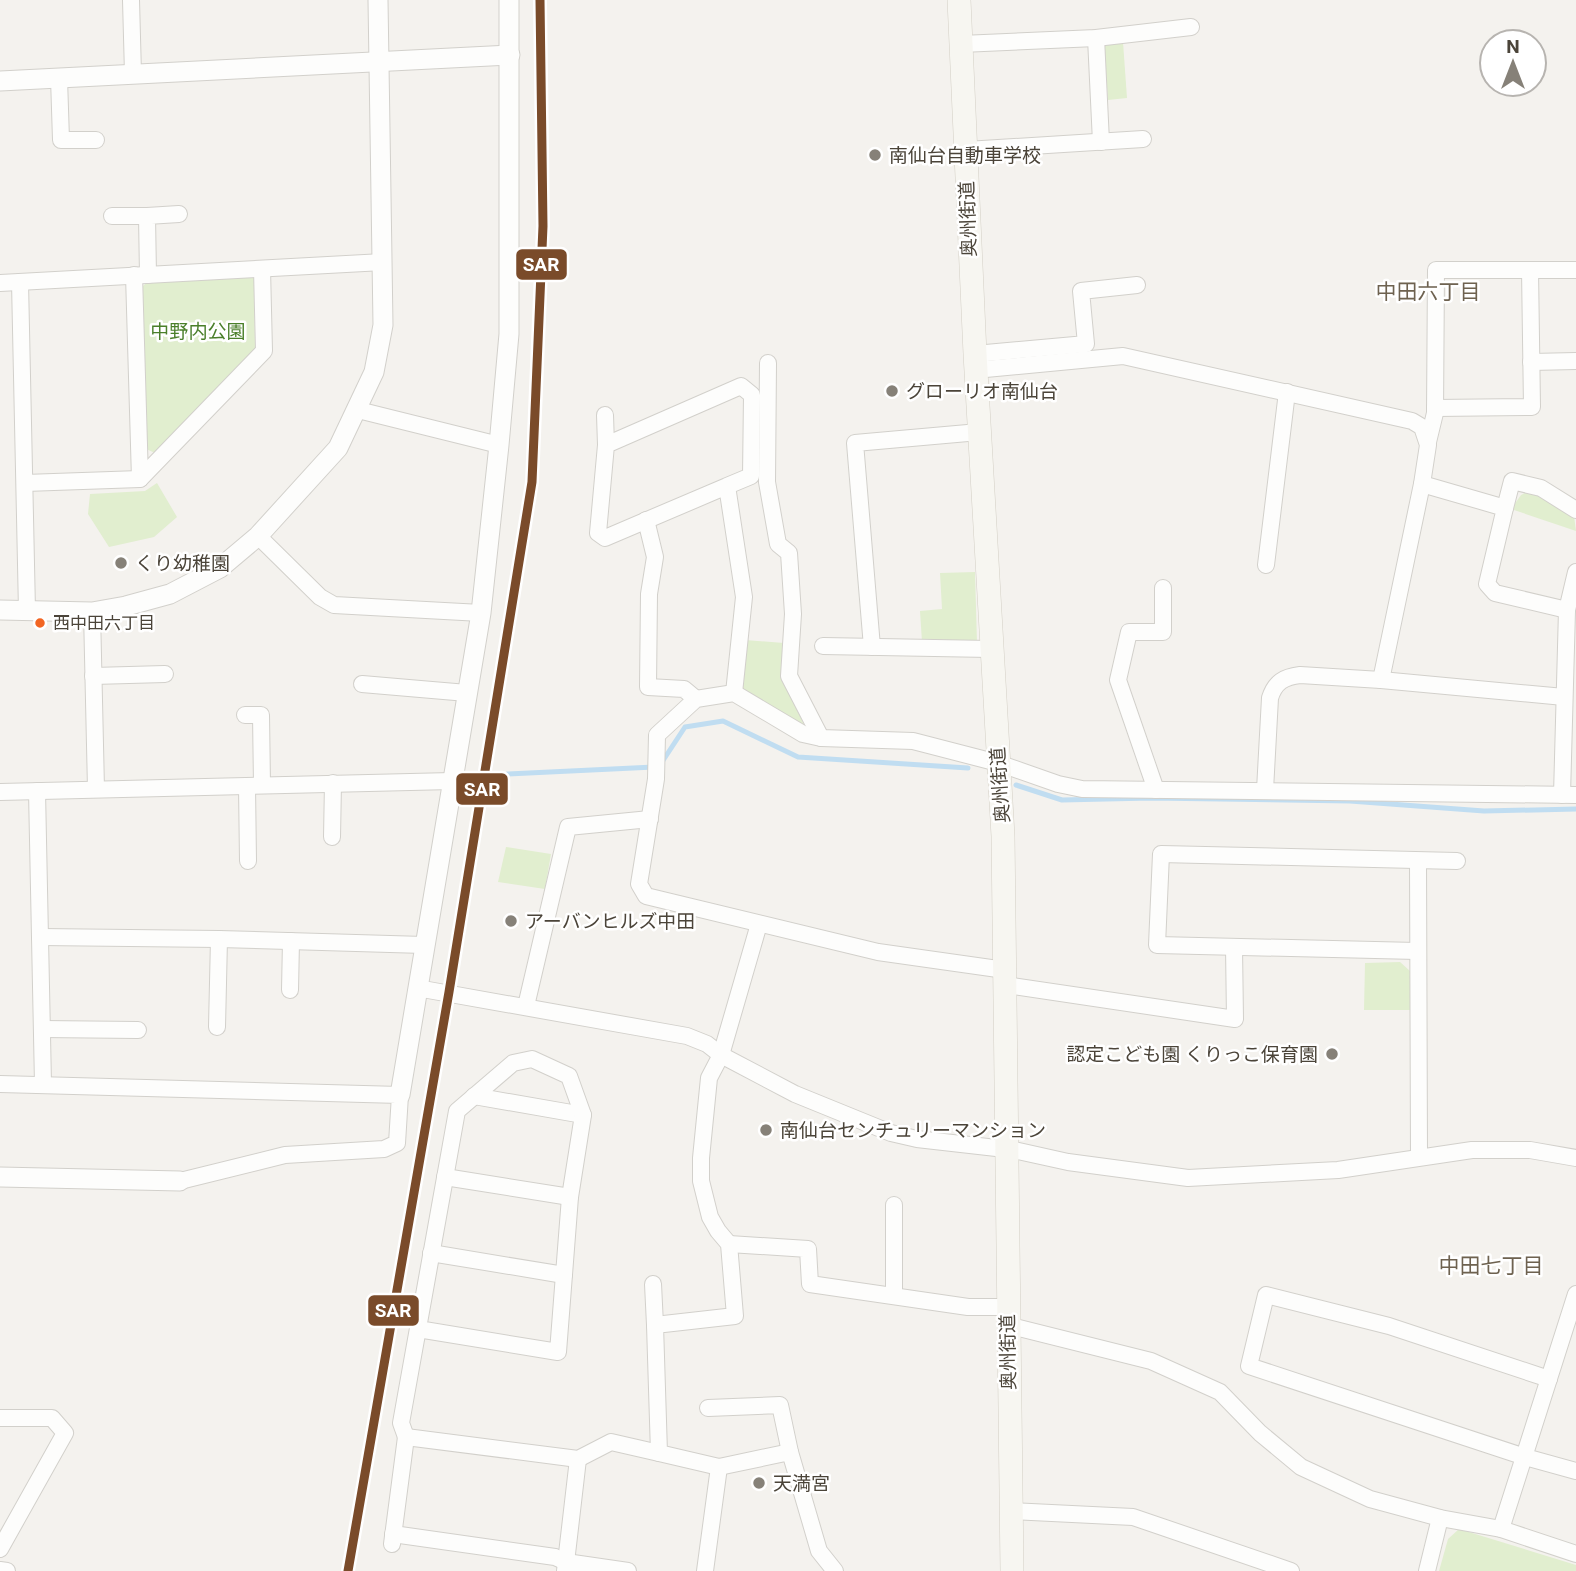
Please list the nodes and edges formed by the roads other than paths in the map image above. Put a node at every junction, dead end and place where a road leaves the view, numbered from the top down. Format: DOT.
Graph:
graph roads {
  1 [pos="131,0"];
  2 [pos="378,0"];
  3 [pos="509,0"];
  4 [pos="959,0"];
  5 [pos="1191,27"];
  6 [pos="1096,38"];
  7 [pos="961,44"];
  8 [pos="510,55"];
  9 [pos="379,60"];
  10 [pos="133,74"];
  11 [pos="58,78"];
  12 [pos="0,81"];
  13 [pos="1143,139"];
  14 [pos="96,140"];
  15 [pos="1101,142"];
  16 [pos="966,150"];
  17 [pos="179,214"];
  18 [pos="112,216"];
  19 [pos="147,216"];
  20 [pos="383,262"];
  21 [pos="262,269"];
  22 [pos="1530,270"];
  23 [pos="1576,270"];
  24 [pos="141,275"];
  25 [pos="20,282"];
  26 [pos="0,283"];
  27 [pos="1137,285"];
  28 [pos="1576,361"];
  29 [pos="975,362"];
  30 [pos="1531,362"];
  31 [pos="768,363"];
  32 [pos="1287,392"];
  33 [pos="1435,408"];
  34 [pos="358,411"];
  35 [pos="605,415"];
  36 [pos="979,432"];
  37 [pos="499,445"];
  38 [pos="606,445"];
  39 [pos="1428,445"];
  40 [pos="140,479"];
  41 [pos="25,483"];
  42 [pos="1422,484"];
  43 [pos="727,486"];
  44 [pos="1505,508"];
  45 [pos="1576,510"];
  46 [pos="646,520"];
  47 [pos="258,536"];
  48 [pos="1266,565"];
  49 [pos="1576,572"];
  50 [pos="1163,588"];
  51 [pos="0,610"];
  52 [pos="1567,610"];
  53 [pos="27,611"];
  54 [pos="92,612"];
  55 [pos="481,613"];
  56 [pos="823,646"];
  57 [pos="872,647"];
  58 [pos="990,649"];
  59 [pos="165,674"];
  60 [pos="93,676"];
  61 [pos="1381,680"];
  62 [pos="362,684"];
  63 [pos="467,693"];
  64 [pos="734,693"];
  65 [pos="1564,697"];
  66 [pos="696,699"];
  67 [pos="245,715"];
  68 [pos="821,738"];
  69 [pos="998,763"];
  70 [pos="452,781"];
  71 [pos="332,783"];
  72 [pos="255,785"];
  73 [pos="96,789"];
  74 [pos="1156,790"];
  75 [pos="1265,790"];
  76 [pos="37,791"];
  77 [pos="0,792"];
  78 [pos="1569,795"];
  79 [pos="650,819"];
  80 [pos="332,837"];
  81 [pos="1418,861"];
  82 [pos="1457,861"];
  83 [pos="248,862"];
  84 [pos="758,924"];
  85 [pos="40,937"];
  86 [pos="219,939"];
  87 [pos="291,941"];
  88 [pos="424,945"];
  89 [pos="1234,947"];
  90 [pos="1417,951"];
  91 [pos="1006,978"];
  92 [pos="417,988"];
  93 [pos="290,990"];
  94 [pos="526,1006"];
  95 [pos="217,1027"];
  96 [pos="42,1028"];
  97 [pos="138,1030"];
  98 [pos="721,1055"];
  99 [pos="0,1084"];
  100 [pos="43,1084"];
  101 [pos="400,1096"];
  102 [pos="474,1096"];
  103 [pos="583,1115"];
  104 [pos="1006,1149"];
  105 [pos="1419,1156"];
  106 [pos="1576,1158"];
  107 [pos="0,1177"];
  108 [pos="445,1177"];
  109 [pos="180,1181"];
  110 [pos="570,1197"];
  111 [pos="894,1205"];
  112 [pos="729,1244"];
  113 [pos="432,1253"];
  114 [pos="564,1275"];
  115 [pos="653,1284"];
  116 [pos="1576,1294"];
  117 [pos="894,1295"];
  118 [pos="1007,1316"];
  119 [pos="655,1325"];
  120 [pos="418,1329"];
  121 [pos="1549,1379"];
  122 [pos="708,1408"];
  123 [pos="0,1419"];
  124 [pos="406,1437"];
  125 [pos="790,1452"];
  126 [pos="659,1453"];
  127 [pos="1525,1457"];
  128 [pos="578,1459"];
  129 [pos="719,1467"];
  130 [pos="1576,1471"];
  131 [pos="1010,1511"];
  132 [pos="1440,1518"];
  133 [pos="1501,1529"];
  134 [pos="0,1549"];
  135 [pos="1576,1554"];
  136 [pos="565,1567"];
  137 [pos="0,1570"];
  138 [pos="7,1571"];
  139 [pos="628,1571"];
  140 [pos="705,1571"];
  141 [pos="835,1571"];
  142 [pos="1012,1571"];
  143 [pos="1291,1571"];
  144 [pos="1427,1571"];
  1 -- 10 [label="street"];
  2 -- 9 [label="street"];
  3 -- 8 [label="street"];
  4 -- 7 [label="main road, 奥州街道"];
  5 -- 6 [label="street"];
  6 -- 7 [label="street"];
  6 -- 15 [label="street"];
  7 -- 16 [label="main road, 奥州街道"];
  8 -- 9 [label="street"];
  8 -- 37 [label="street"];
  9 -- 10 [label="street"];
  9 -- 20 [label="street"];
  10 -- 11 [label="street"];
  11 -- 12 [label="street"];
  11 -- 14 [label="street"];
  13 -- 15 [label="street"];
  15 -- 16 [label="street"];
  16 -- 29 [label="main road, 奥州街道"];
  17 -- 19 [label="street"];
  18 -- 19 [label="street"];
  19 -- 24 [label="street"];
  20 -- 21 [label="street"];
  20 -- 34 [label="street"];
  21 -- 24 [label="street"];
  21 -- 40 [label="street"];
  22 -- 23 [label="street"];
  22 -- 30 [label="street"];
  22 -- 33 [label="street"];
  24 -- 25 [label="street"];
  24 -- 40 [label="street"];
  25 -- 26 [label="street"];
  25 -- 41 [label="street"];
  27 -- 29 [label="street"];
  28 -- 30 [label="street"];
  29 -- 32 [label="street"];
  29 -- 36 [label="main road, 奥州街道"];
  30 -- 33 [label="street"];
  31 -- 68 [label="street"];
  32 -- 39 [label="street"];
  32 -- 48 [label="street"];
  33 -- 39 [label="street"];
  34 -- 37 [label="street"];
  34 -- 47 [label="street"];
  35 -- 38 [label="street"];
  36 -- 57 [label="street"];
  36 -- 58 [label="main road, 奥州街道"];
  37 -- 55 [label="street"];
  38 -- 43 [label="street"];
  38 -- 46 [label="street"];
  39 -- 42 [label="street"];
  40 -- 41 [label="street"];
  41 -- 53 [label="street"];
  42 -- 44 [label="street"];
  42 -- 61 [label="street"];
  43 -- 46 [label="street"];
  43 -- 64 [label="street"];
  44 -- 45 [label="street"];
  44 -- 52 [label="street"];
  46 -- 66 [label="street"];
  47 -- 54 [label="street"];
  47 -- 55 [label="street"];
  49 -- 52 [label="street"];
  50 -- 74 [label="street"];
  51 -- 53 [label="street"];
  52 -- 65 [label="street"];
  53 -- 54 [label="street"];
  54 -- 60 [label="street"];
  55 -- 63 [label="street"];
  56 -- 57 [label="street"];
  57 -- 58 [label="street"];
  58 -- 69 [label="main road, 奥州街道"];
  59 -- 60 [label="street"];
  60 -- 73 [label="street"];
  61 -- 65 [label="street"];
  61 -- 75 [label="street"];
  62 -- 63 [label="street"];
  63 -- 70 [label="street"];
  64 -- 66 [label="street"];
  64 -- 68 [label="street"];
  65 -- 78 [label="street"];
  66 -- 79 [label="street"];
  67 -- 72 [label="street"];
  68 -- 69 [label="street"];
  69 -- 74 [label="street"];
  69 -- 91 [label="main road, 奥州街道"];
  70 -- 71 [label="street"];
  70 -- 88 [label="street"];
  71 -- 72 [label="street"];
  71 -- 80 [label="street"];
  72 -- 73 [label="street"];
  72 -- 83 [label="street"];
  73 -- 76 [label="street"];
  74 -- 75 [label="street"];
  75 -- 78 [label="street"];
  76 -- 77 [label="street"];
  76 -- 85 [label="street"];
  79 -- 84 [label="street"];
  79 -- 94 [label="street"];
  81 -- 82 [label="street"];
  81 -- 89 [label="street"];
  81 -- 90 [label="street"];
  84 -- 91 [label="street"];
  84 -- 98 [label="street"];
  85 -- 86 [label="street"];
  85 -- 96 [label="street"];
  86 -- 87 [label="street"];
  86 -- 95 [label="street"];
  87 -- 88 [label="street"];
  87 -- 93 [label="street"];
  88 -- 92 [label="street"];
  89 -- 90 [label="street"];
  89 -- 91 [label="street"];
  90 -- 105 [label="street"];
  91 -- 104 [label="main road, 奥州街道"];
  92 -- 94 [label="street"];
  92 -- 101 [label="street"];
  94 -- 98 [label="street"];
  96 -- 97 [label="street"];
  96 -- 100 [label="street"];
  98 -- 104 [label="street"];
  98 -- 112 [label="street"];
  99 -- 100 [label="street"];
  100 -- 101 [label="street"];
  101 -- 109 [label="street"];
  102 -- 103 [label="street"];
  102 -- 103 [label="street"];
  102 -- 108 [label="street"];
  103 -- 110 [label="street"];
  104 -- 105 [label="street"];
  104 -- 118 [label="main road, 奥州街道"];
  105 -- 106 [label="street"];
  107 -- 109 [label="street"];
  108 -- 110 [label="street"];
  108 -- 113 [label="street"];
  110 -- 114 [label="street"];
  111 -- 117 [label="street"];
  112 -- 117 [label="street"];
  112 -- 119 [label="street"];
  113 -- 114 [label="street"];
  113 -- 120 [label="street"];
  114 -- 120 [label="street"];
  115 -- 119 [label="street"];
  116 -- 121 [label="street"];
  117 -- 118 [label="street"];
  118 -- 131 [label="main road, 奥州街道"];
  118 -- 132 [label="street"];
  119 -- 126 [label="street"];
  120 -- 124 [label="street"];
  121 -- 127 [label="street"];
  121 -- 127 [label="street"];
  122 -- 125 [label="street"];
  123 -- 134 [label="street"];
  124 -- 128 [label="street"];
  124 -- 136 [label="street"];
  125 -- 129 [label="street"];
  125 -- 141 [label="street"];
  126 -- 128 [label="street"];
  126 -- 129 [label="street"];
  127 -- 130 [label="street"];
  127 -- 133 [label="street"];
  128 -- 136 [label="street"];
  129 -- 140 [label="street"];
  131 -- 142 [label="main road, 奥州街道"];
  131 -- 143 [label="street"];
  132 -- 133 [label="street"];
  132 -- 144 [label="street"];
  133 -- 135 [label="street"];
  136 -- 139 [label="street"];
  137 -- 138 [label="street"];
}
